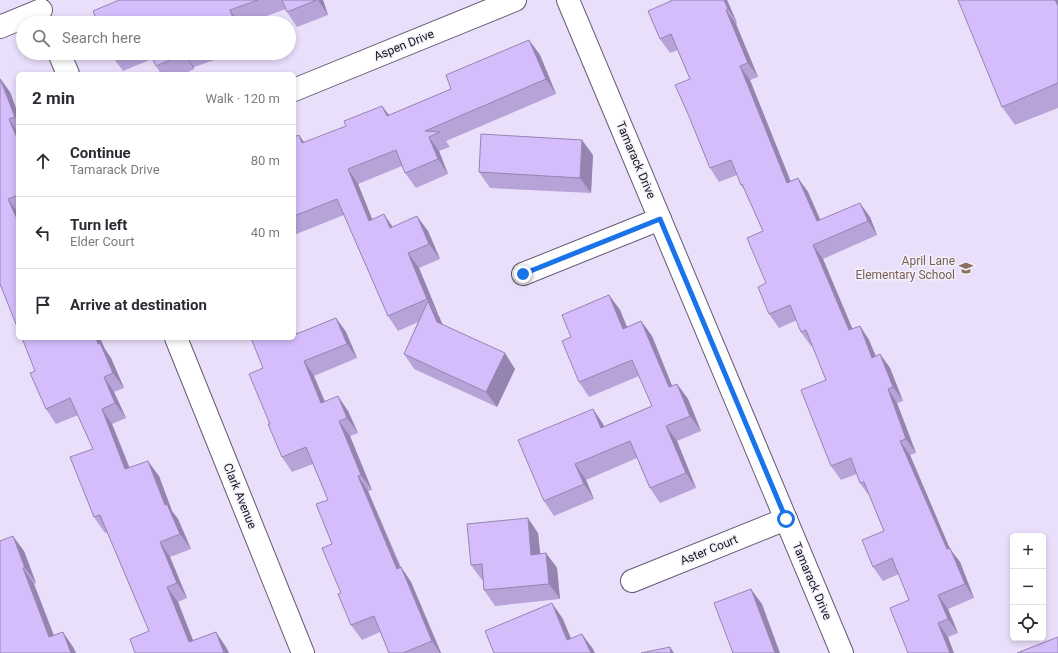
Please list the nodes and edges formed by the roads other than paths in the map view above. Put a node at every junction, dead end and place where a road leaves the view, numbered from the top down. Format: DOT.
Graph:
graph roads {
  1 [pos="515,0"];
  2 [pos="568,0"];
  3 [pos="41,11"];
  4 [pos="29,16"];
  5 [pos="16,21"];
  6 [pos="0,28"];
  7 [pos="62,60"];
  8 [pos="67,72"];
  9 [pos="296,89"];
  10 [pos="660,219"];
  11 [pos="523,274"];
  12 [pos="177,340"];
  13 [pos="786,519"];
  14 [pos="632,581"];
  15 [pos="303,653"];
  16 [pos="842,653"];
  1 -- 9 [label="street, Aspen Drive"];
  2 -- 10 [label="street, Tamarack Drive"];
  3 -- 4 [label="street"];
  5 -- 6 [label="street"];
  7 -- 8 [label="street"];
  10 -- 11 [label="street"];
  10 -- 13 [label="street, Tamarack Drive"];
  12 -- 15 [label="street, Clark Avenue"];
  13 -- 14 [label="street, Aster Court"];
  13 -- 16 [label="street, Tamarack Drive"];
}
